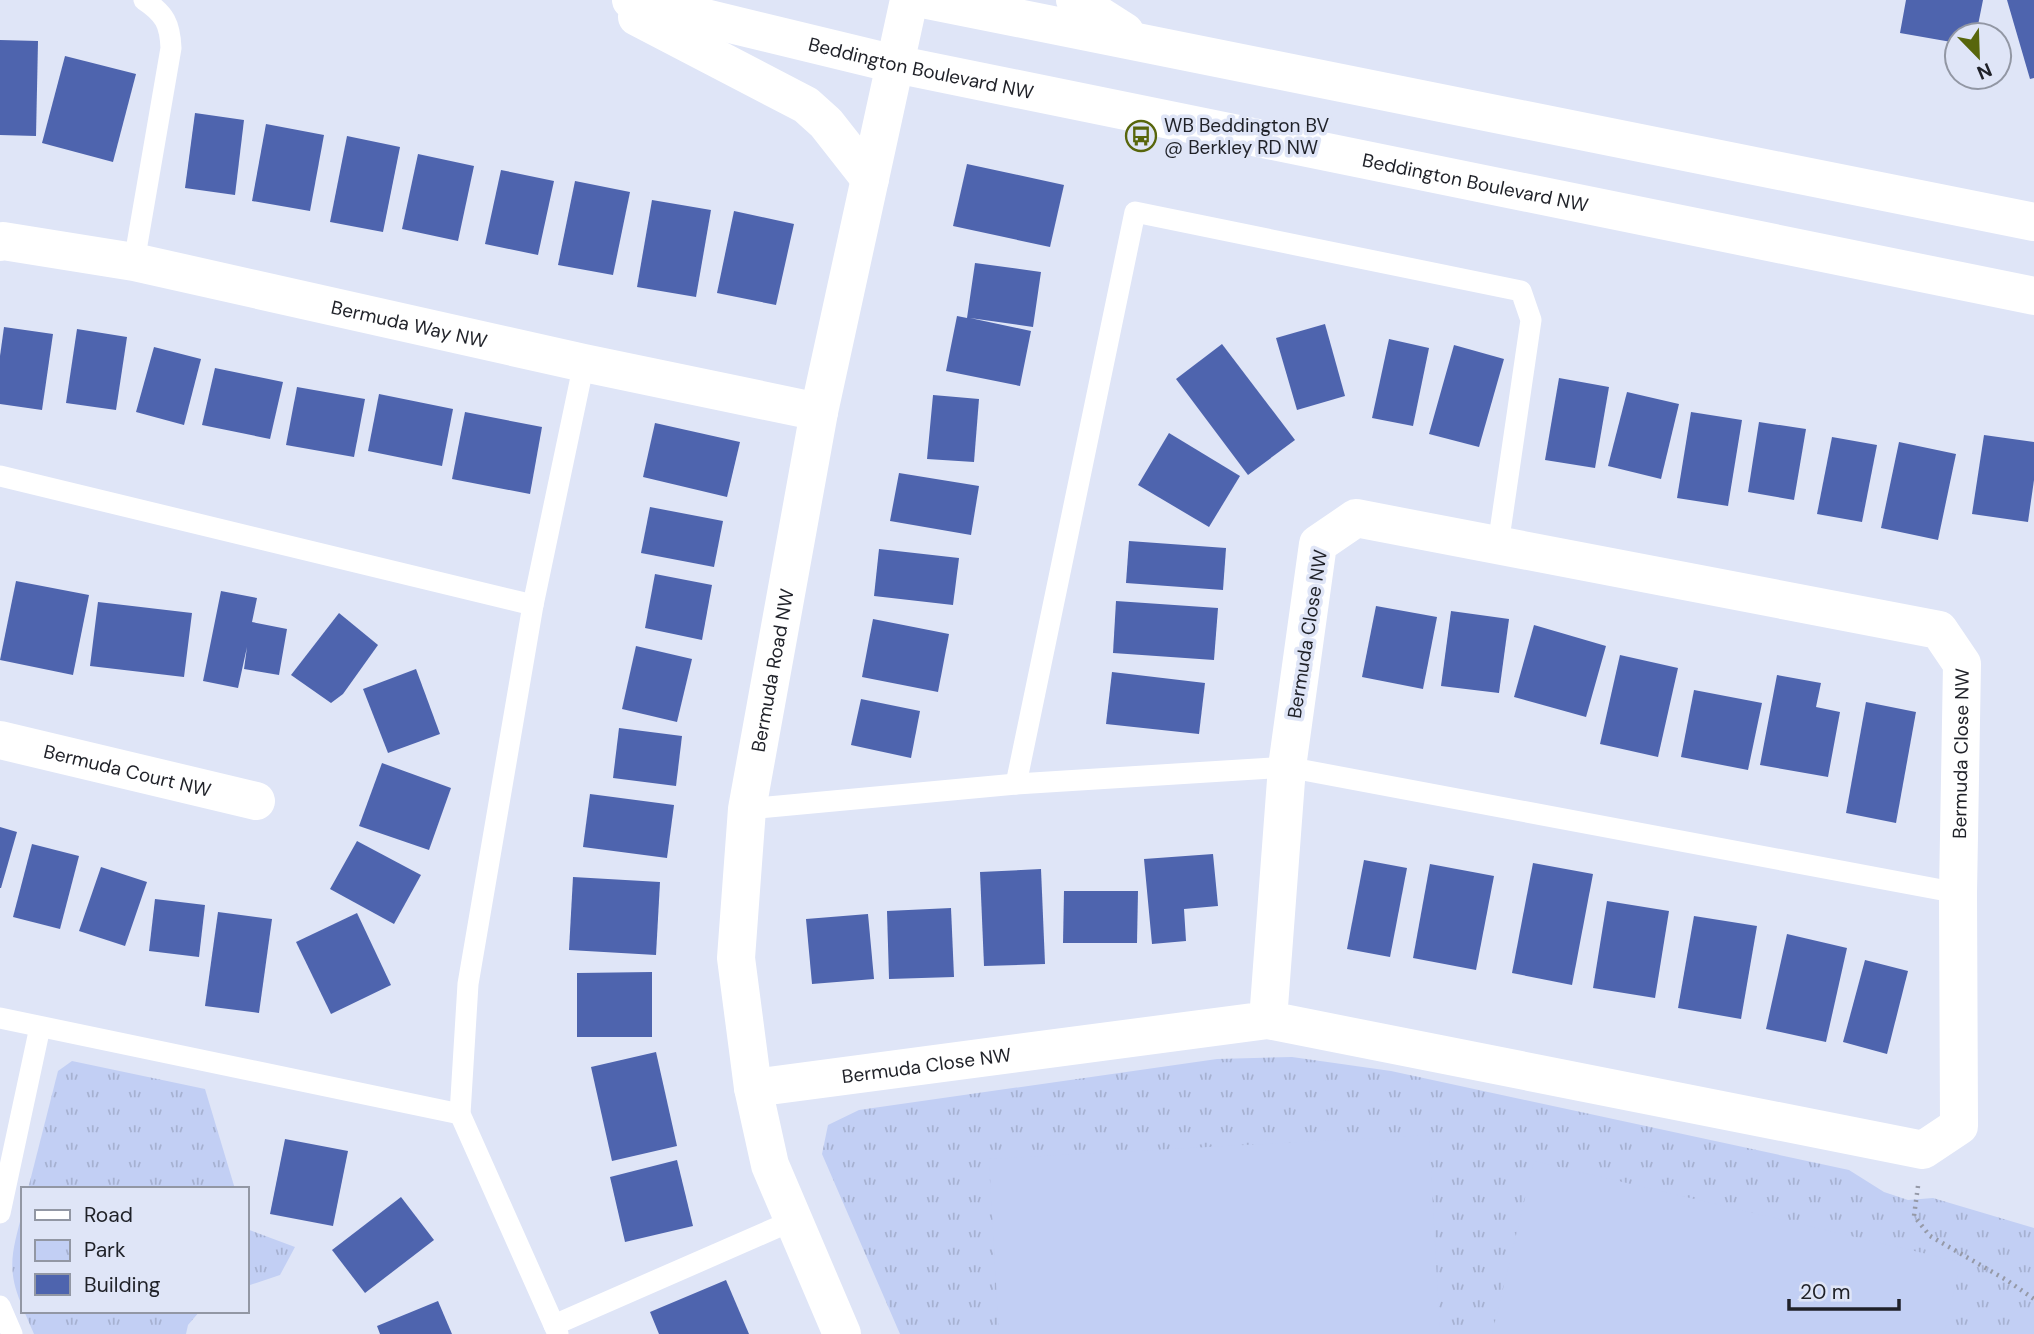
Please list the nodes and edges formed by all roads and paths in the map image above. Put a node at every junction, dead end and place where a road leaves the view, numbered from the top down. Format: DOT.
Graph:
graph roads {
  1 [pos="144,0"];
  2 [pos="604,0"];
  3 [pos="631,0"];
  4 [pos="909,0"];
  5 [pos="929,0"];
  6 [pos="1075,0"];
  7 [pos="1141,43"];
  8 [pos="895,64"];
  9 [pos="870,179"];
  10 [pos="2034,222"];
  11 [pos="0,242"];
  12 [pos="134,262"];
  13 [pos="2034,296"];
  14 [pos="584,363"];
  15 [pos="819,412"];
  16 [pos="0,476"];
  17 [pos="1498,545"];
  18 [pos="533,605"];
  19 [pos="0,740"];
  20 [pos="1287,767"];
  21 [pos="1016,784"];
  22 [pos="256,801"];
  23 [pos="747,809"];
  24 [pos="1958,893"];
  25 [pos="0,1018"];
  26 [pos="1268,1020"];
  27 [pos="40,1027"];
  28 [pos="753,1088"];
  29 [pos="460,1114"];
  30 [pos="1923,1150"];
  31 [pos="0,1213"];
  32 [pos="794,1220"];
  33 [pos="2034,1299"];
  34 [pos="0,1306"];
  35 [pos="556,1329"];
  36 [pos="12,1334"];
  37 [pos="842,1334"];
  1 -- 12 [label="lane"];
  2 -- 9 [label="street"];
  3 -- 8 [label="street, Beddington Boulevard NW"];
  4 -- 8 [label="street, Bermuda Road NW"];
  5 -- 7 [label="street"];
  6 -- 7 [label="street"];
  7 -- 10 [label="street"];
  8 -- 9 [label="street, Bermuda Road NW"];
  8 -- 13 [label="street, Beddington Boulevard NW"];
  9 -- 15 [label="street, Bermuda Road NW"];
  11 -- 12 [label="street, Bermuda Way NW"];
  12 -- 14 [label="street, Bermuda Way NW"];
  14 -- 15 [label="street, Bermuda Way NW"];
  14 -- 18 [label="lane"];
  15 -- 23 [label="street, Bermuda Road NW"];
  16 -- 18 [label="lane"];
  17 -- 20 [label="street, Bermuda Close NW"];
  17 -- 21 [label="lane"];
  17 -- 24 [label="street, Bermuda Close NW"];
  18 -- 29 [label="lane"];
  19 -- 22 [label="street, Bermuda Court NW"];
  20 -- 21 [label="lane"];
  20 -- 24 [label="lane"];
  20 -- 26 [label="street, Bermuda Close NW"];
  21 -- 23 [label="lane"];
  23 -- 28 [label="street, Bermuda Road NW"];
  24 -- 30 [label="street, Bermuda Close NW"];
  25 -- 27 [label="lane"];
  26 -- 28 [label="street, Bermuda Close NW"];
  26 -- 30 [label="street, Bermuda Close NW"];
  27 -- 29 [label="lane"];
  27 -- 31 [label="lane"];
  28 -- 32 [label="street, Bermuda Road NW"];
  29 -- 35 [label="lane"];
  30 -- 33 [label="path"];
  32 -- 35 [label="lane"];
  32 -- 37 [label="street, Bermuda Road NW"];
  34 -- 36 [label="lane"];
}
